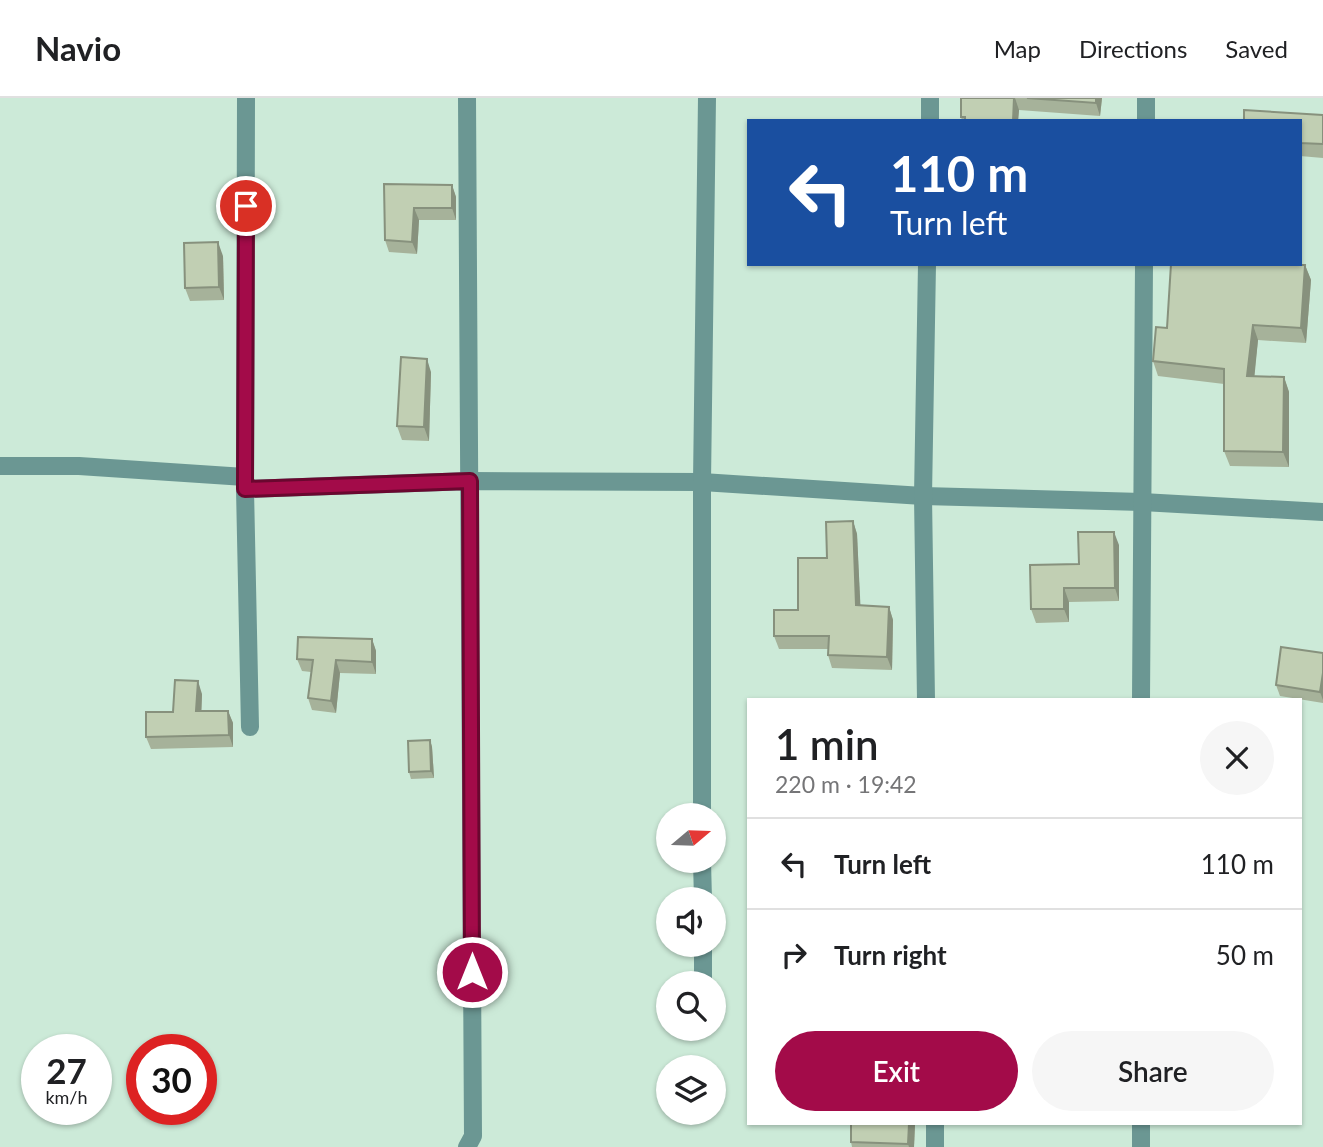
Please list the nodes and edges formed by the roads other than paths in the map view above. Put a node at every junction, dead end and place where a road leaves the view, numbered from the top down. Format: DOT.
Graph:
graph roads {
  1 [pos="246,98"];
  2 [pos="467,98"];
  3 [pos="707,98"];
  4 [pos="930,98"];
  5 [pos="1146,98"];
  6 [pos="930,119"];
  7 [pos="1146,119"];
  8 [pos="927,266"];
  9 [pos="1144,266"];
  10 [pos="0,466"];
  11 [pos="470,481"];
  12 [pos="702,482"];
  13 [pos="245,483"];
  14 [pos="922,496"];
  15 [pos="1142,502"];
  16 [pos="1323,512"];
  17 [pos="926,698"];
  18 [pos="1142,698"];
  19 [pos="250,727"];
  20 [pos="702,803"];
  21 [pos="934,1125"];
  22 [pos="1141,1125"];
  23 [pos="467,1147"];
  24 [pos="935,1147"];
  25 [pos="1141,1147"];
  1 -- 13 [label="street"];
  2 -- 11 [label="street"];
  3 -- 12 [label="street"];
  4 -- 6 [label="street"];
  5 -- 7 [label="street"];
  8 -- 14 [label="street"];
  9 -- 15 [label="street"];
  10 -- 13 [label="street"];
  11 -- 12 [label="street"];
  11 -- 13 [label="street"];
  11 -- 23 [label="street"];
  12 -- 14 [label="street"];
  12 -- 20 [label="street"];
  13 -- 19 [label="street"];
  14 -- 15 [label="street"];
  14 -- 17 [label="street"];
  15 -- 16 [label="street"];
  15 -- 18 [label="street"];
  21 -- 24 [label="street"];
  22 -- 25 [label="street"];
}
